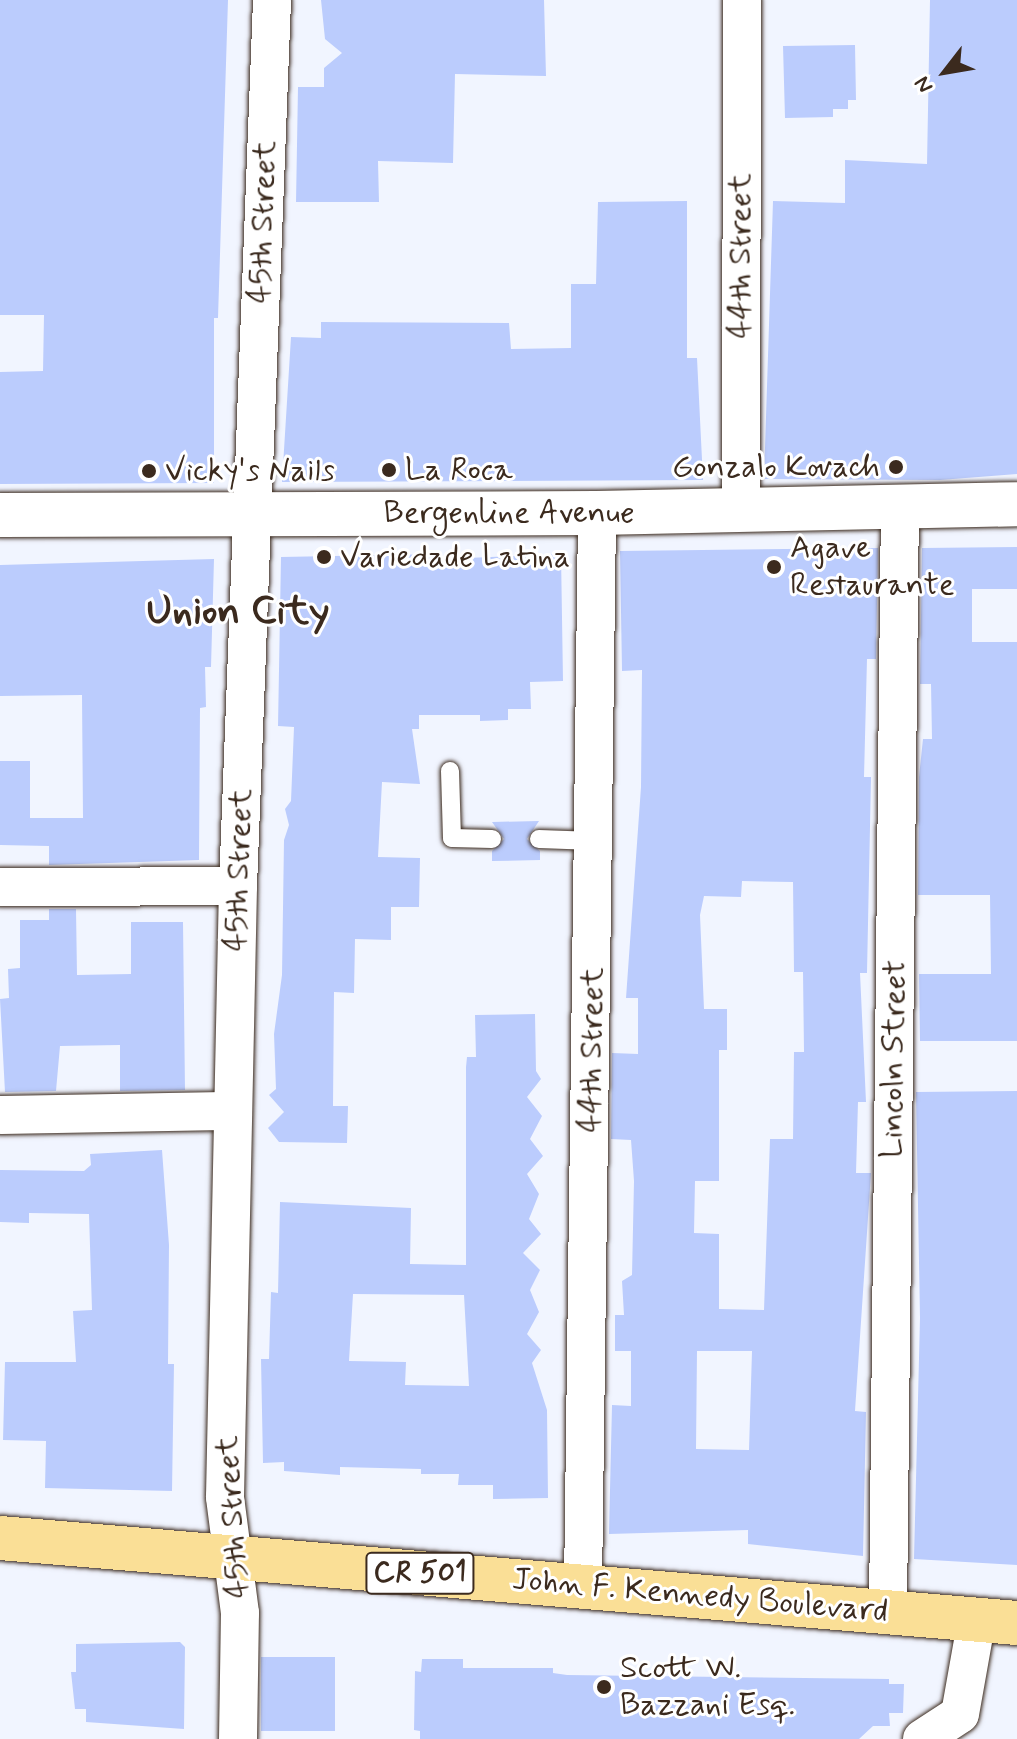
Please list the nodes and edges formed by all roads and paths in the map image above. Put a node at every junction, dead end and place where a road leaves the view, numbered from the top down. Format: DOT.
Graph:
graph roads {
  1 [pos="272,0"];
  2 [pos="742,0"];
  3 [pos="1017,504"];
  4 [pos="900,507"];
  5 [pos="741,511"];
  6 [pos="251,513"];
  7 [pos="597,513"];
  8 [pos="0,515"];
  9 [pos="450,771"];
  10 [pos="492,839"];
  11 [pos="539,839"];
  12 [pos="595,841"];
  13 [pos="238,886"];
  14 [pos="0,887"];
  15 [pos="233,1111"];
  16 [pos="0,1115"];
  17 [pos="0,1538"];
  18 [pos="232,1558"];
  19 [pos="583,1587"];
  20 [pos="888,1611"];
  21 [pos="997,1621"];
  22 [pos="962,1727"];
  23 [pos="238,1739"];
  24 [pos="922,1739"];
  1 -- 6 [label="street, 45th Street"];
  2 -- 5 [label="street, 44th Street"];
  3 -- 4 [label="street, Bergenline Avenue"];
  4 -- 5 [label="street, Bergenline Avenue"];
  4 -- 20 [label="street, Lincoln Street"];
  5 -- 7 [label="street, Bergenline Avenue"];
  6 -- 7 [label="street, Bergenline Avenue"];
  6 -- 8 [label="street, Bergenline Avenue"];
  6 -- 13 [label="street, 45th Street"];
  7 -- 12 [label="street, 44th Street"];
  9 -- 10 [label="lane"];
  11 -- 12 [label="lane"];
  12 -- 19 [label="street, 44th Street"];
  13 -- 14 [label="street"];
  13 -- 15 [label="street, 45th Street"];
  15 -- 16 [label="street"];
  15 -- 18 [label="street, 45th Street"];
  17 -- 18 [label="main road, John F. Kennedy Boulevard / CR 501"];
  18 -- 19 [label="main road, John F. Kennedy Boulevard / CR 501"];
  18 -- 23 [label="street, 45th Street"];
  19 -- 20 [label="main road, John F. Kennedy Boulevard / CR 501"];
  20 -- 21 [label="main road, John F. Kennedy Boulevard / CR 501"];
  21 -- 22 [label="street"];
  22 -- 24 [label="street"];
}
